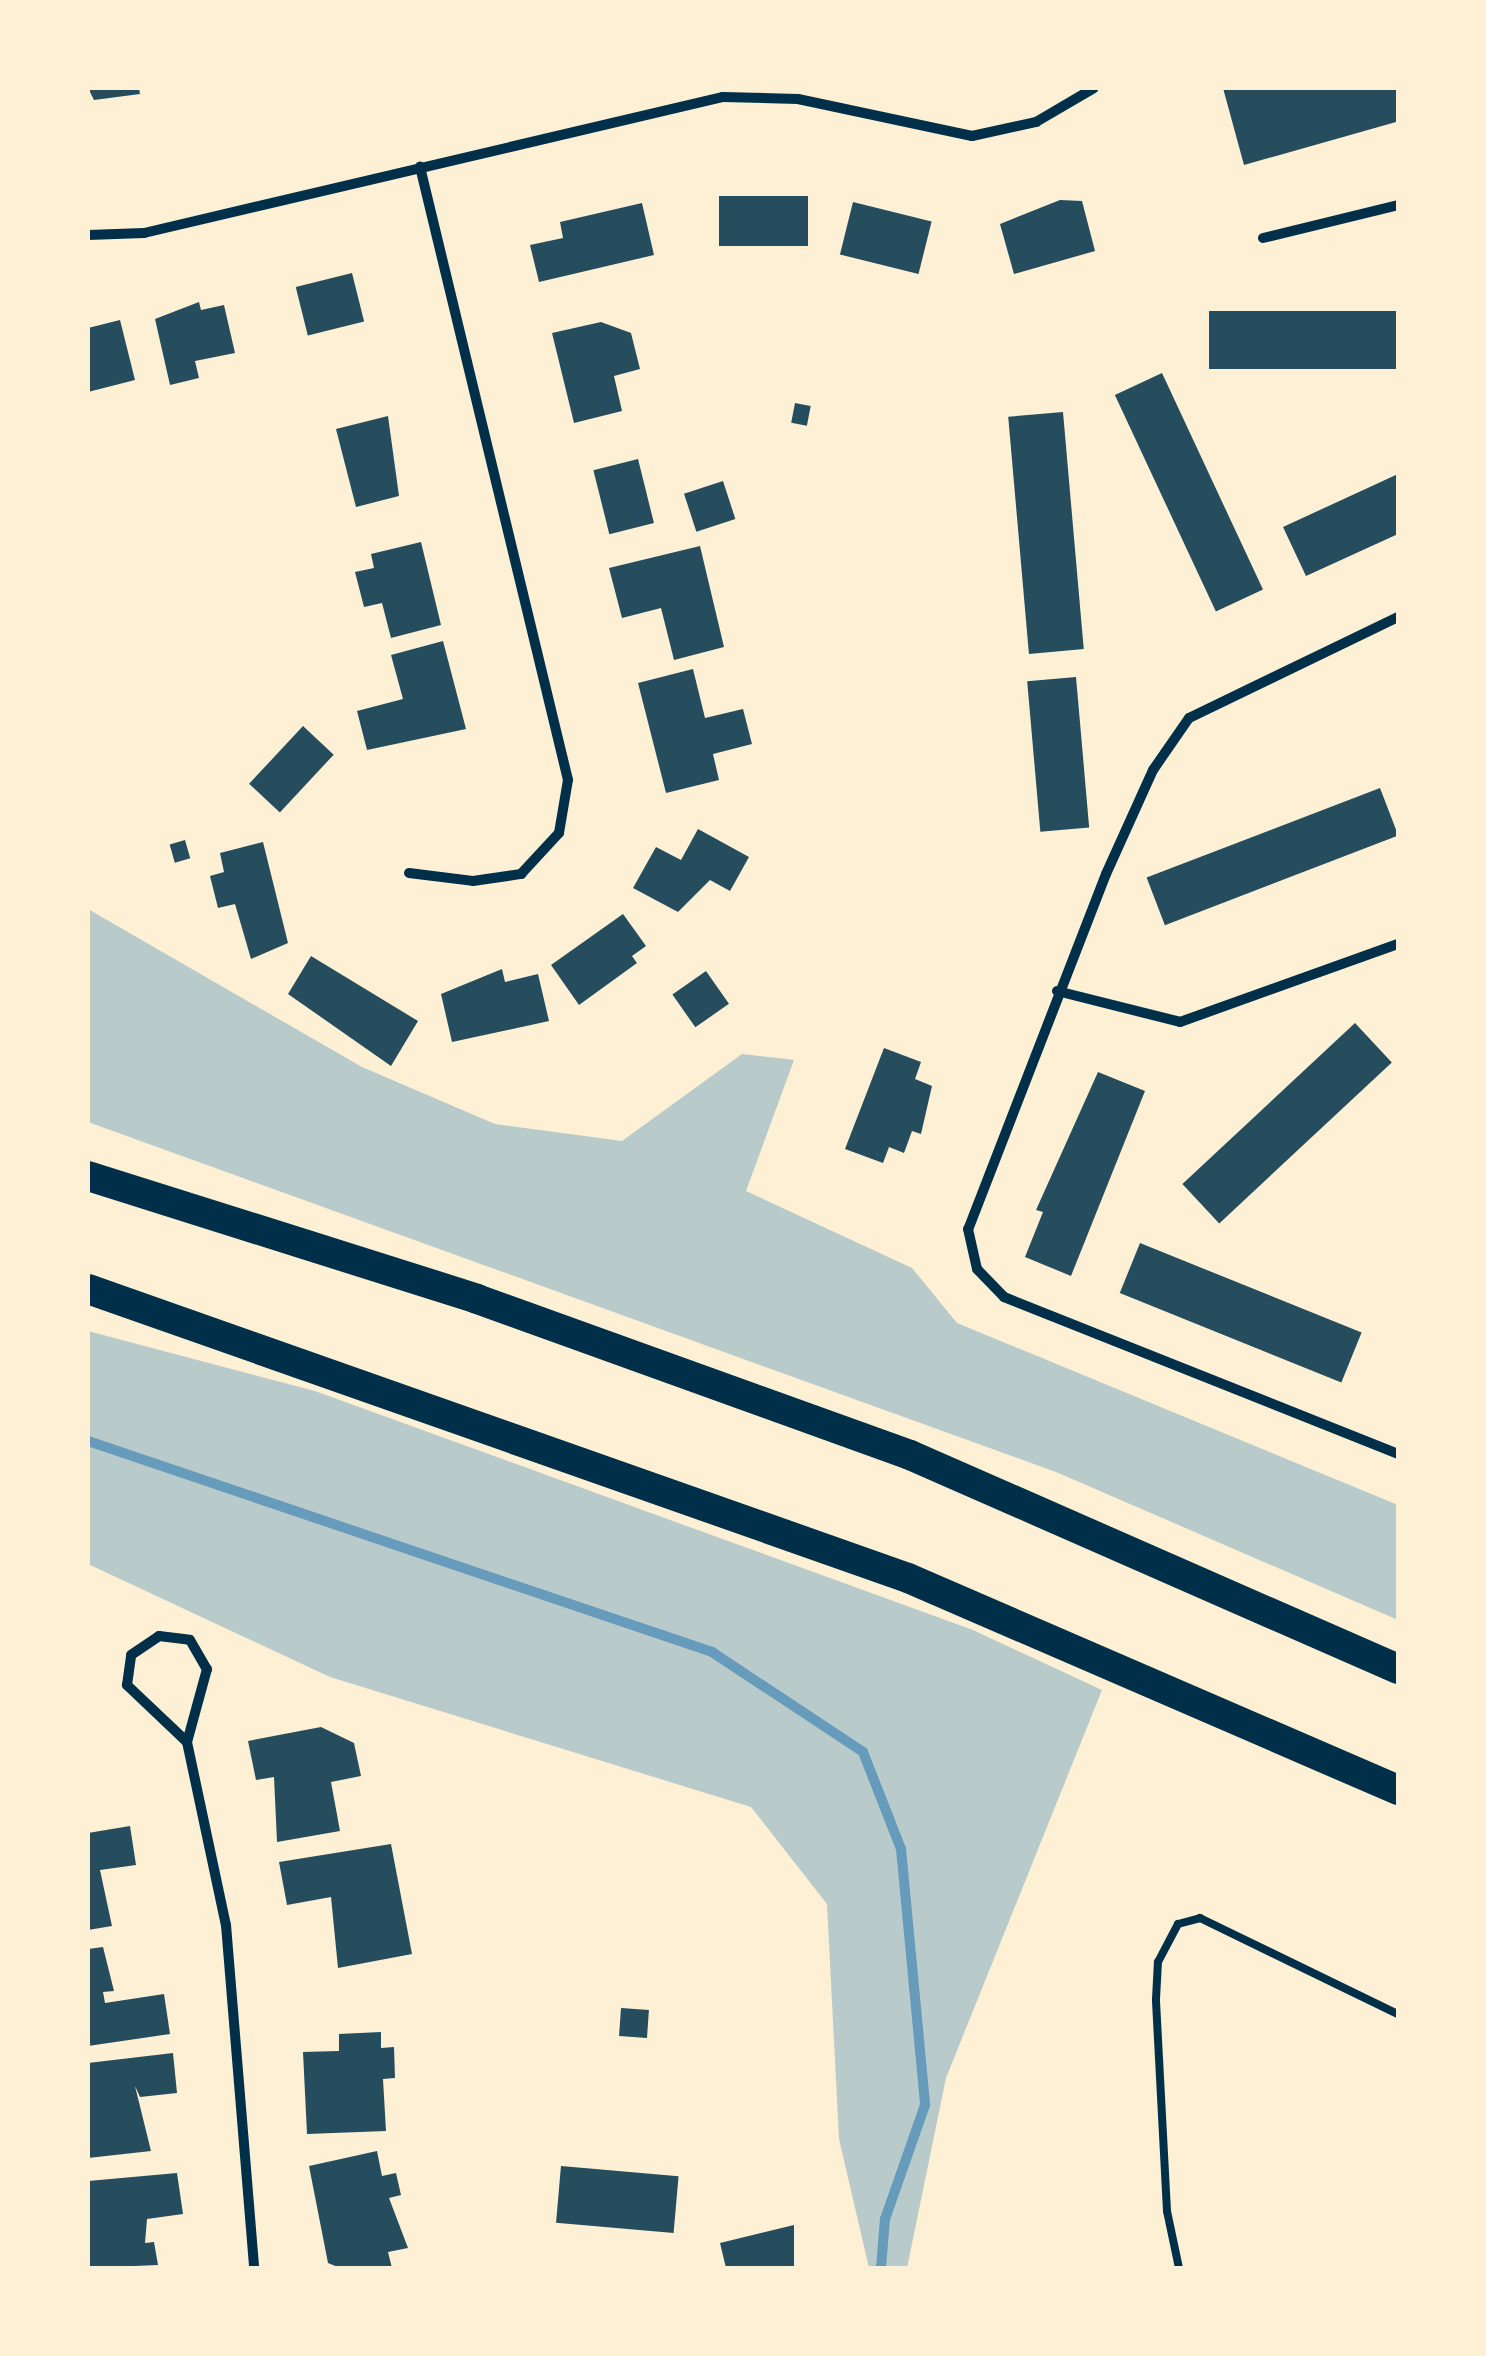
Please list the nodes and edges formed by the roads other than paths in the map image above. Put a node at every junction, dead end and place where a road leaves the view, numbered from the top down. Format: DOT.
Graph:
graph roads {
  1 [pos="1094,88"];
  2 [pos="420,167"];
  3 [pos="1398,204"];
  4 [pos="88,235"];
  5 [pos="1263,238"];
  6 [pos="1398,617"];
  7 [pos="409,874"];
  8 [pos="1398,944"];
  9 [pos="1057,990"];
  10 [pos="88,1176"];
  11 [pos="88,1289"];
  12 [pos="1398,1454"];
  13 [pos="1398,1669"];
  14 [pos="187,1742"];
  15 [pos="1398,1790"];
  16 [pos="1398,2014"];
  17 [pos="254,2268"];
  18 [pos="1178,2268"];
  1 -- 2 [label="street"];
  2 -- 4 [label="street"];
  2 -- 7 [label="street"];
  3 -- 5 [label="street"];
  6 -- 9 [label="street"];
  8 -- 9 [label="street"];
  9 -- 12 [label="street"];
  10 -- 13 [label="highway"];
  11 -- 15 [label="highway"];
  14 -- 14 [label="street"];
  14 -- 17 [label="street"];
  16 -- 18 [label="lane"];
}
